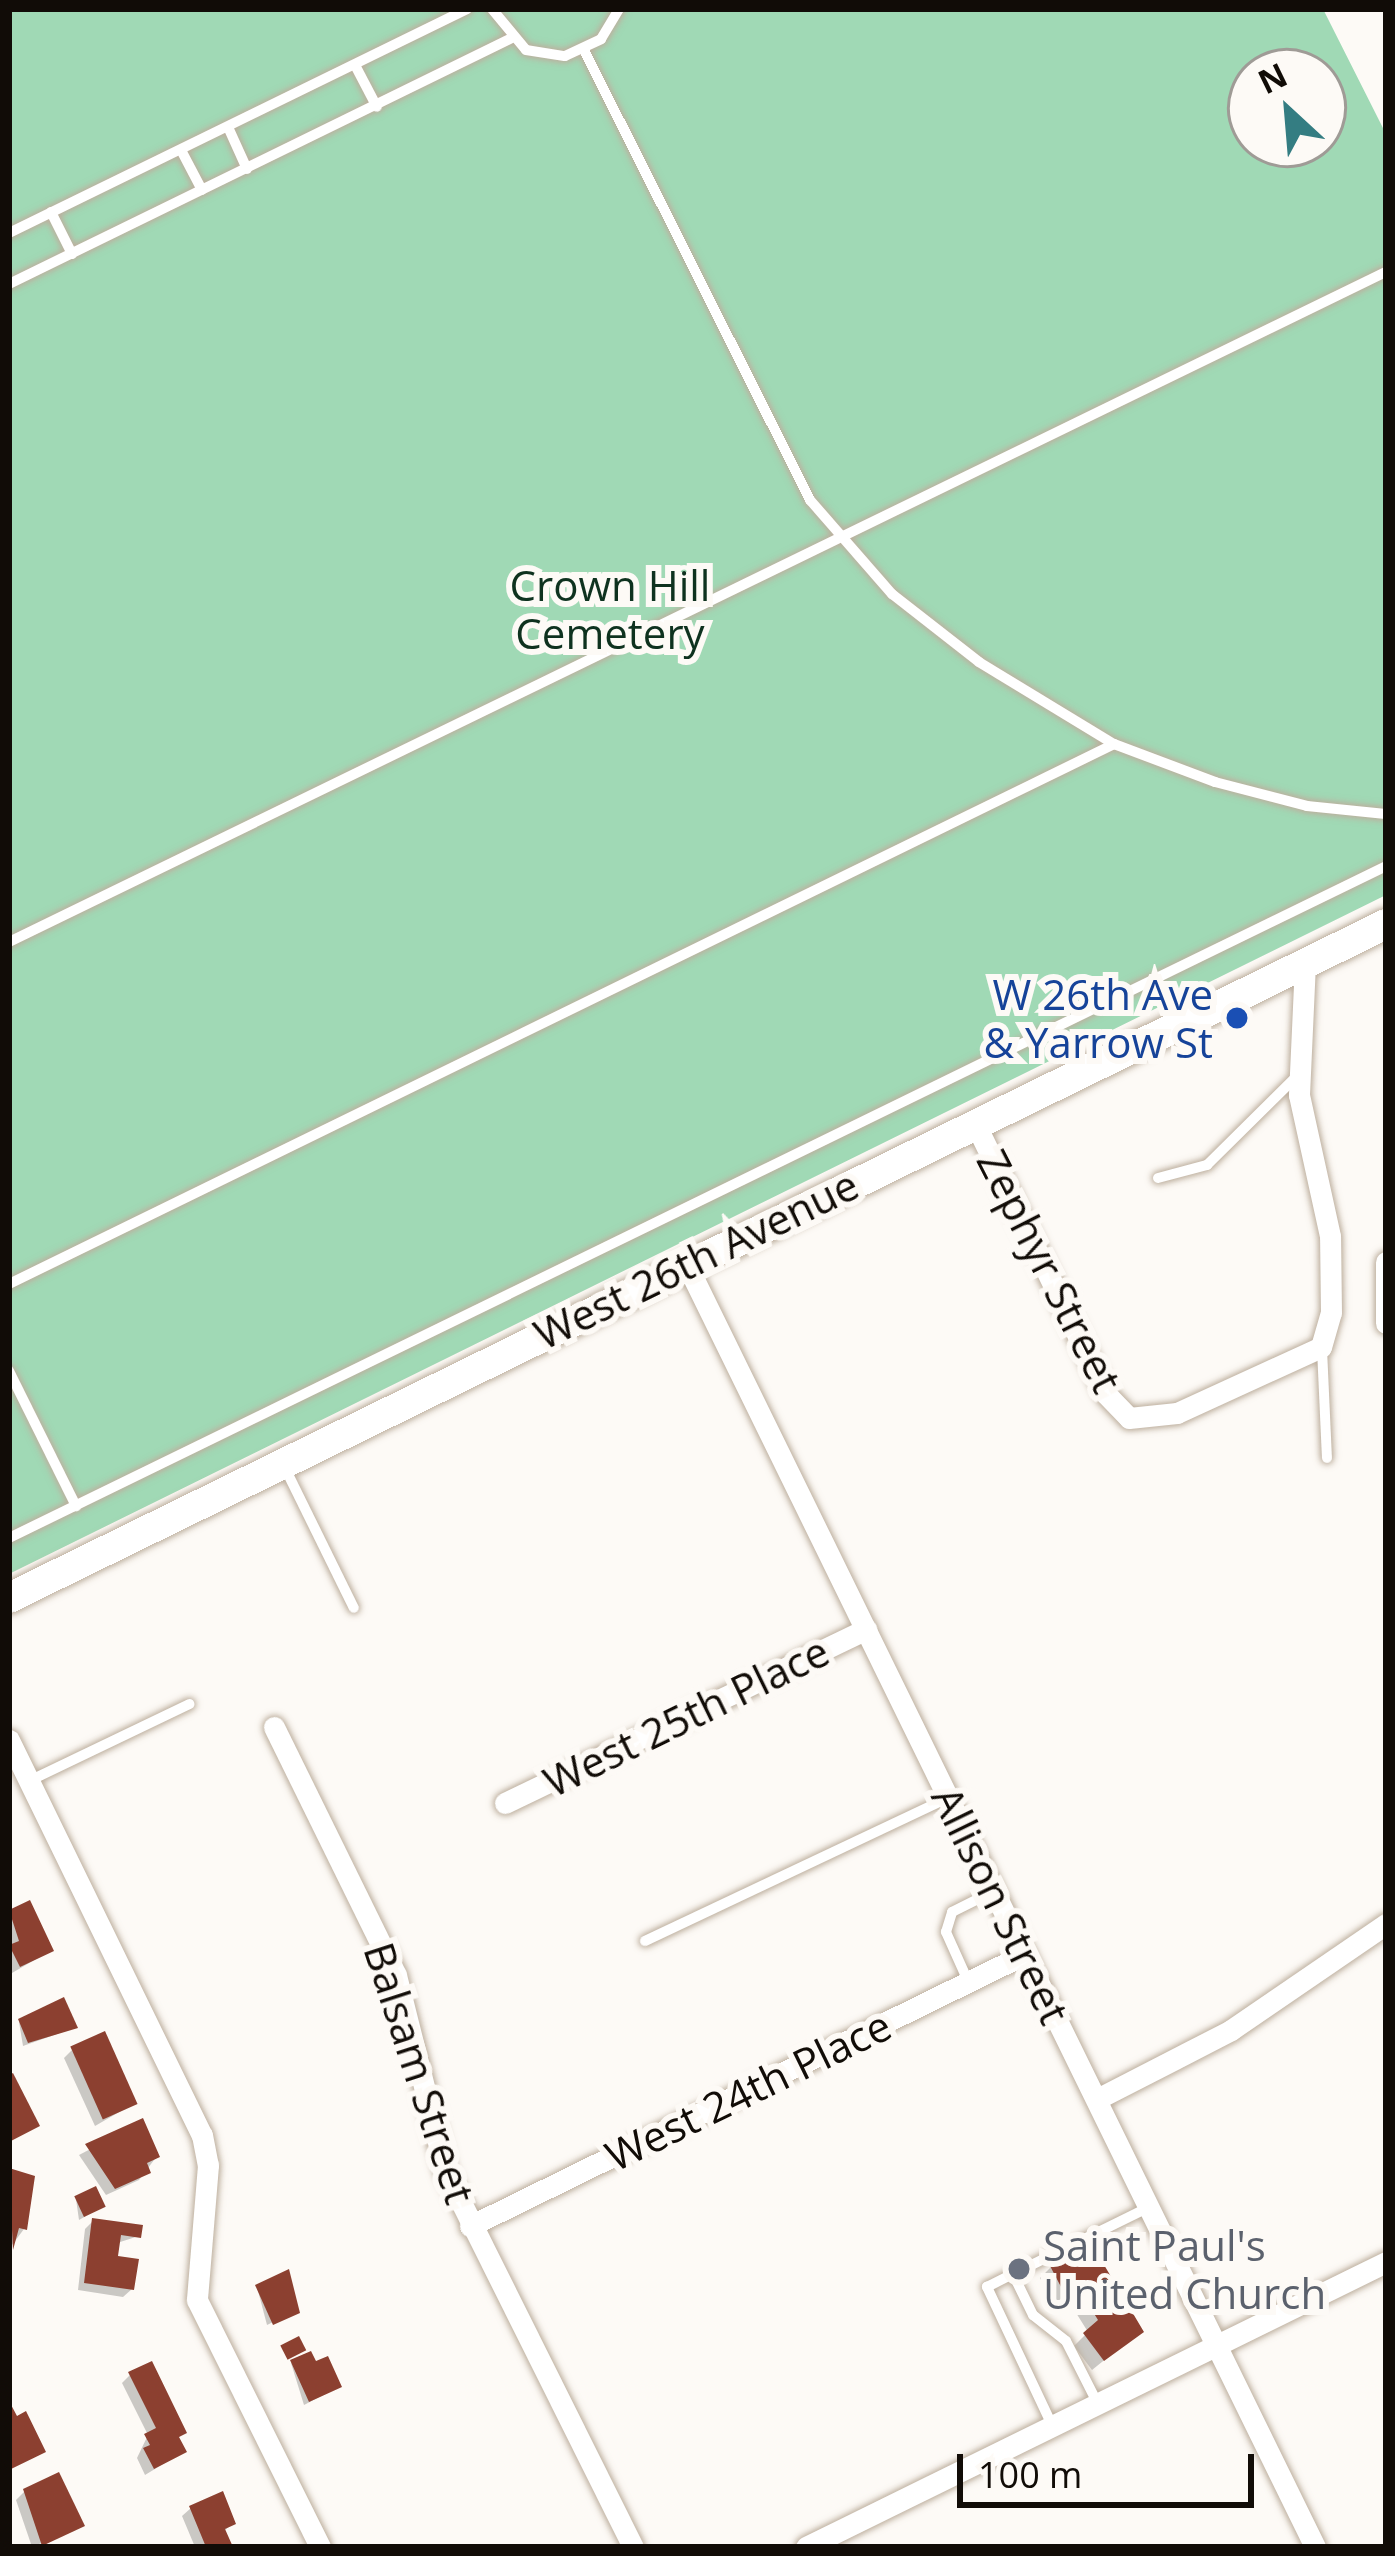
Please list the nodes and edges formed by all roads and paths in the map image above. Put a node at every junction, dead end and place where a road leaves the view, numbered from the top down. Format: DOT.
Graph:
graph roads {
  1 [pos="467,9"];
  2 [pos="492,9"];
  3 [pos="619,9"];
  4 [pos="510,39"];
  5 [pos="584,50"];
  6 [pos="355,65"];
  7 [pos="377,107"];
  8 [pos="228,128"];
  9 [pos="181,150"];
  10 [pos="247,169"];
  11 [pos="202,190"];
  12 [pos="51,212"];
  13 [pos="9,233"];
  14 [pos="72,254"];
  15 [pos="1386,272"];
  16 [pos="9,284"];
  17 [pos="835,536"];
  18 [pos="1114,744"];
  19 [pos="1386,814"];
  20 [pos="1386,866"];
  21 [pos="1386,924"];
  22 [pos="9,942"];
  23 [pos="1305,963"];
  24 [pos="1298,1075"];
  25 [pos="974,1120"];
  26 [pos="1158,1178"];
  27 [pos="1386,1262"];
  28 [pos="686,1264"];
  29 [pos="9,1284"];
  30 [pos="1386,1323"];
  31 [pos="1321,1347"];
  32 [pos="9,1371"];
  33 [pos="1327,1458"];
  34 [pos="282,1463"];
  35 [pos="76,1506"];
  36 [pos="9,1538"];
  37 [pos="9,1598"];
  38 [pos="354,1608"];
  39 [pos="866,1629"];
  40 [pos="190,1704"];
  41 [pos="274,1726"];
  42 [pos="9,1740"];
  43 [pos="29,1781"];
  44 [pos="948,1798"];
  45 [pos="505,1803"];
  46 [pos="994,1891"];
  47 [pos="1386,1924"];
  48 [pos="645,1941"];
  49 [pos="1025,1954"];
  50 [pos="969,1982"];
  51 [pos="1097,2098"];
  52 [pos="1149,2206"];
  53 [pos="470,2226"];
  54 [pos="1386,2262"];
  55 [pos="1013,2274"];
  56 [pos="1215,2344"];
  57 [pos="1097,2402"];
  58 [pos="1052,2425"];
  59 [pos="320,2547"];
  60 [pos="633,2547"];
  61 [pos="806,2547"];
  62 [pos="1315,2547"];
  1 -- 6 [label="lane"];
  2 -- 4 [label="lane"];
  3 -- 5 [label="lane"];
  4 -- 5 [label="lane"];
  4 -- 7 [label="lane"];
  5 -- 17 [label="lane"];
  6 -- 7 [label="lane"];
  6 -- 8 [label="lane"];
  7 -- 10 [label="lane"];
  8 -- 9 [label="lane"];
  8 -- 10 [label="lane"];
  9 -- 11 [label="lane"];
  9 -- 12 [label="lane"];
  10 -- 11 [label="lane"];
  11 -- 14 [label="lane"];
  12 -- 13 [label="lane"];
  12 -- 14 [label="lane"];
  14 -- 16 [label="lane"];
  15 -- 17 [label="lane"];
  17 -- 18 [label="lane"];
  17 -- 22 [label="lane"];
  18 -- 19 [label="lane"];
  18 -- 29 [label="lane"];
  20 -- 35 [label="lane"];
  21 -- 23 [label="street, West 26th Avenue"];
  23 -- 24 [label="street"];
  23 -- 25 [label="street, West 26th Avenue"];
  24 -- 26 [label="lane"];
  24 -- 31 [label="street"];
  25 -- 28 [label="street, West 26th Avenue"];
  25 -- 31 [label="street, Zephyr Street"];
  27 -- 30 [label="street"];
  28 -- 34 [label="street, West 26th Avenue"];
  28 -- 39 [label="street, Allison Street"];
  31 -- 33 [label="lane"];
  32 -- 35 [label="lane"];
  34 -- 37 [label="street, West 26th Avenue"];
  34 -- 38 [label="lane"];
  35 -- 36 [label="lane"];
  39 -- 44 [label="street, Allison Street"];
  39 -- 45 [label="street, West 25th Place"];
  40 -- 43 [label="lane"];
  41 -- 53 [label="street, Balsam Street"];
  42 -- 43 [label="street"];
  43 -- 59 [label="street"];
  44 -- 46 [label="street, Allison Street"];
  44 -- 48 [label="lane"];
  46 -- 49 [label="street, Allison Street"];
  46 -- 50 [label="lane"];
  47 -- 51 [label="street"];
  49 -- 50 [label="street, West 24th Place"];
  49 -- 51 [label="street, Allison Street"];
  50 -- 53 [label="street, West 24th Place"];
  51 -- 52 [label="street, Allison Street"];
  52 -- 55 [label="lane"];
  52 -- 56 [label="street, Allison Street"];
  53 -- 60 [label="street, Balsam Street"];
  54 -- 56 [label="street"];
  55 -- 57 [label="lane"];
  55 -- 58 [label="lane"];
  56 -- 57 [label="street"];
  56 -- 62 [label="street, Allison Street"];
  57 -- 58 [label="street"];
  58 -- 61 [label="street"];
}
